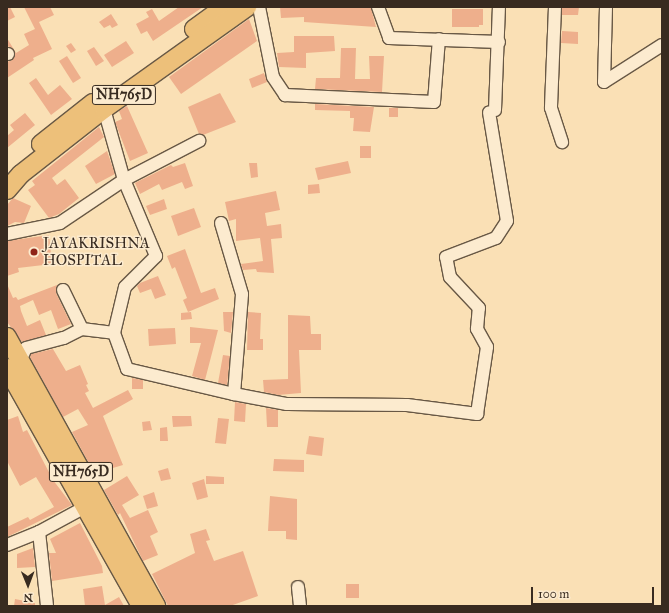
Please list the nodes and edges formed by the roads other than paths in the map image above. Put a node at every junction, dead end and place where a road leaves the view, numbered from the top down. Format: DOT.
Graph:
graph roads {
  1 [pos="224,7"];
  2 [pos="247,7"];
  3 [pos="259,7"];
  4 [pos="378,7"];
  5 [pos="499,7"];
  6 [pos="556,7"];
  7 [pos="606,7"];
  8 [pos="439,40"];
  9 [pos="499,42"];
  10 [pos="662,45"];
  11 [pos="104,109"];
  12 [pos="199,141"];
  13 [pos="562,142"];
  14 [pos="7,176"];
  15 [pos="124,180"];
  16 [pos="7,190"];
  17 [pos="221,223"];
  18 [pos="7,234"];
  19 [pos="63,290"];
  20 [pos="82,329"];
  21 [pos="114,334"];
  22 [pos="7,337"];
  23 [pos="13,364"];
  24 [pos="234,394"];
  25 [pos="85,507"];
  26 [pos="39,532"];
  27 [pos="7,544"];
  28 [pos="298,587"];
  29 [pos="47,606"];
  30 [pos="141,606"];
  31 [pos="156,606"];
  32 [pos="300,606"];
  1 -- 14 [label="highway, NH765D"];
  2 -- 11 [label="highway, NH765D"];
  3 -- 8 [label="street"];
  4 -- 8 [label="street"];
  5 -- 9 [label="street"];
  6 -- 13 [label="street"];
  7 -- 10 [label="street"];
  8 -- 9 [label="street"];
  9 -- 24 [label="street"];
  11 -- 15 [label="street"];
  11 -- 16 [label="highway, NH765D"];
  12 -- 15 [label="street"];
  15 -- 18 [label="street"];
  15 -- 21 [label="street"];
  17 -- 24 [label="street"];
  19 -- 20 [label="street"];
  20 -- 21 [label="street"];
  20 -- 23 [label="street"];
  21 -- 24 [label="street"];
  22 -- 23 [label="highway, NH765D"];
  23 -- 25 [label="highway, NH765D"];
  23 -- 31 [label="highway, NH765D"];
  25 -- 26 [label="street"];
  25 -- 30 [label="highway, NH765D"];
  26 -- 27 [label="street"];
  26 -- 29 [label="street"];
  28 -- 32 [label="street"];
}
